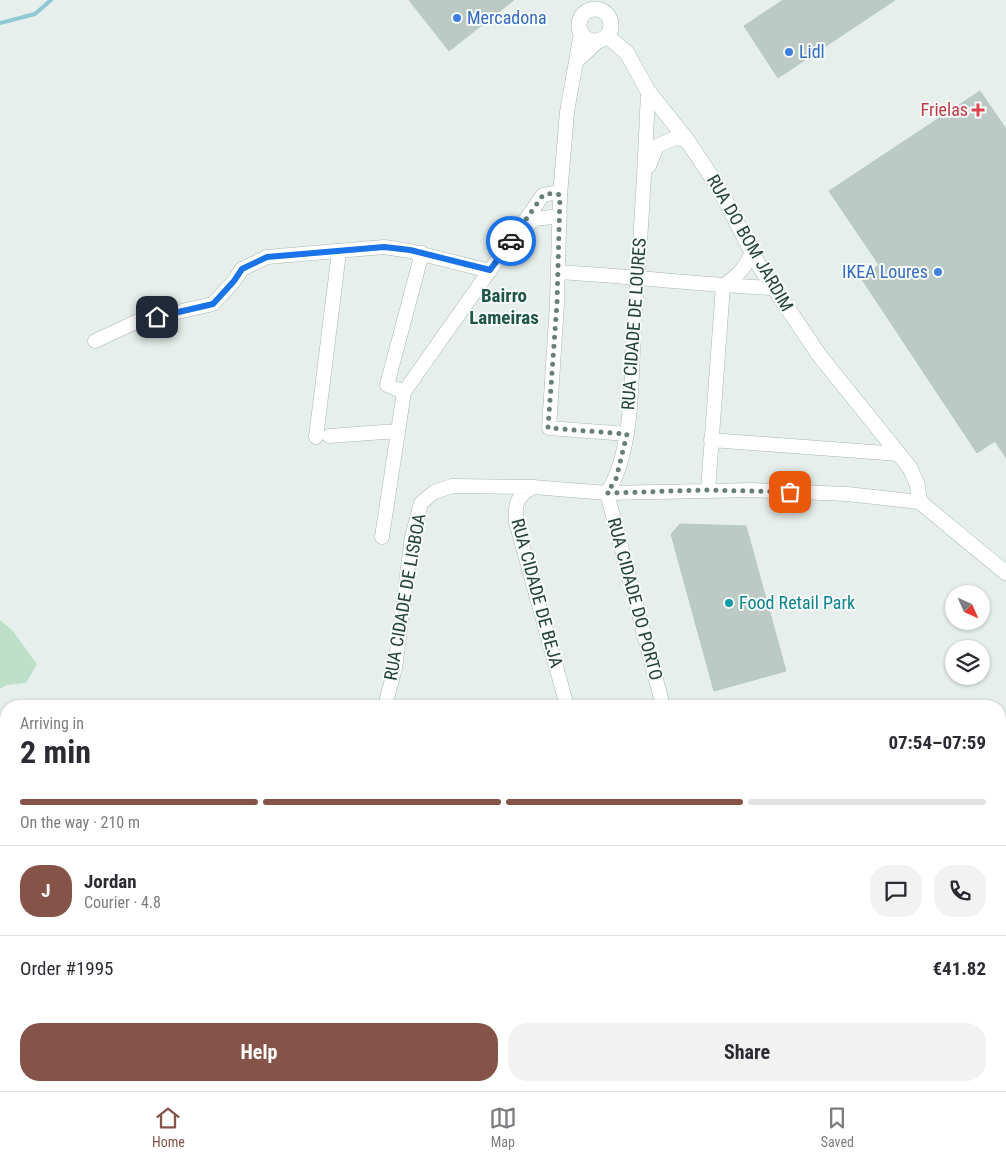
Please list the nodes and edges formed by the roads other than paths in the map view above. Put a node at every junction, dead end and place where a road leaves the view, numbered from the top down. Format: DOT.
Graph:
graph roads {
  1 [pos="595,4"];
  2 [pos="581,33"];
  3 [pos="603,38"];
  4 [pos="577,61"];
  5 [pos="648,91"];
  6 [pos="687,140"];
  7 [pos="645,181"];
  8 [pos="560,195"];
  9 [pos="560,216"];
  10 [pos="518,232"];
  11 [pos="339,252"];
  12 [pos="752,252"];
  13 [pos="422,254"];
  14 [pos="490,270"];
  15 [pos="558,272"];
  16 [pos="638,276"];
  17 [pos="723,286"];
  18 [pos="773,288"];
  19 [pos="95,341"];
  20 [pos="404,392"];
  21 [pos="398,431"];
  22 [pos="627,434"];
  23 [pos="711,440"];
  24 [pos="899,454"];
  25 [pos="534,487"];
  26 [pos="708,490"];
  27 [pos="607,493"];
  28 [pos="920,502"];
  29 [pos="382,536"];
  30 [pos="1006,573"];
  31 [pos="387,700"];
  32 [pos="565,700"];
  33 [pos="661,700"];
  1 -- 2 [label="street"];
  1 -- 3 [label="street"];
  2 -- 3 [label="street, RUA DO BOM JARDIM"];
  2 -- 4 [label="street"];
  3 -- 4 [label="street"];
  3 -- 5 [label="street, RUA DO BOM JARDIM"];
  4 -- 8 [label="street"];
  5 -- 6 [label="street, RUA DO BOM JARDIM"];
  5 -- 7 [label="street"];
  6 -- 7 [label="street"];
  6 -- 12 [label="street, RUA DO BOM JARDIM"];
  7 -- 16 [label="street, RUA CIDADE DE LOURES"];
  8 -- 9 [label="street"];
  8 -- 10 [label="street"];
  9 -- 10 [label="street"];
  9 -- 15 [label="street"];
  10 -- 14 [label="street"];
  11 -- 13 [label="street"];
  11 -- 19 [label="street"];
  11 -- 21 [label="street"];
  12 -- 17 [label="street"];
  12 -- 18 [label="street, RUA DO BOM JARDIM"];
  13 -- 14 [label="street"];
  13 -- 20 [label="street"];
  14 -- 20 [label="street"];
  15 -- 16 [label="street"];
  15 -- 22 [label="street"];
  16 -- 17 [label="street"];
  16 -- 22 [label="street, RUA CIDADE DE LOURES"];
  17 -- 18 [label="street"];
  17 -- 23 [label="street"];
  18 -- 24 [label="street, RUA DO BOM JARDIM"];
  20 -- 21 [label="street"];
  21 -- 29 [label="street"];
  22 -- 27 [label="street, RUA CIDADE DE LOURES"];
  23 -- 24 [label="street"];
  23 -- 26 [label="street"];
  24 -- 28 [label="street, RUA DO BOM JARDIM"];
  25 -- 27 [label="street, RUA CIDADE DE LISBOA"];
  25 -- 31 [label="street, RUA CIDADE DE LISBOA"];
  25 -- 32 [label="street, RUA CIDADE DE BEJA"];
  26 -- 27 [label="street, RUA CIDADE DE LISBOA"];
  26 -- 28 [label="street, RUA CIDADE DE LISBOA"];
  27 -- 33 [label="street, RUA CIDADE DO PORTO"];
  28 -- 30 [label="street"];
}
